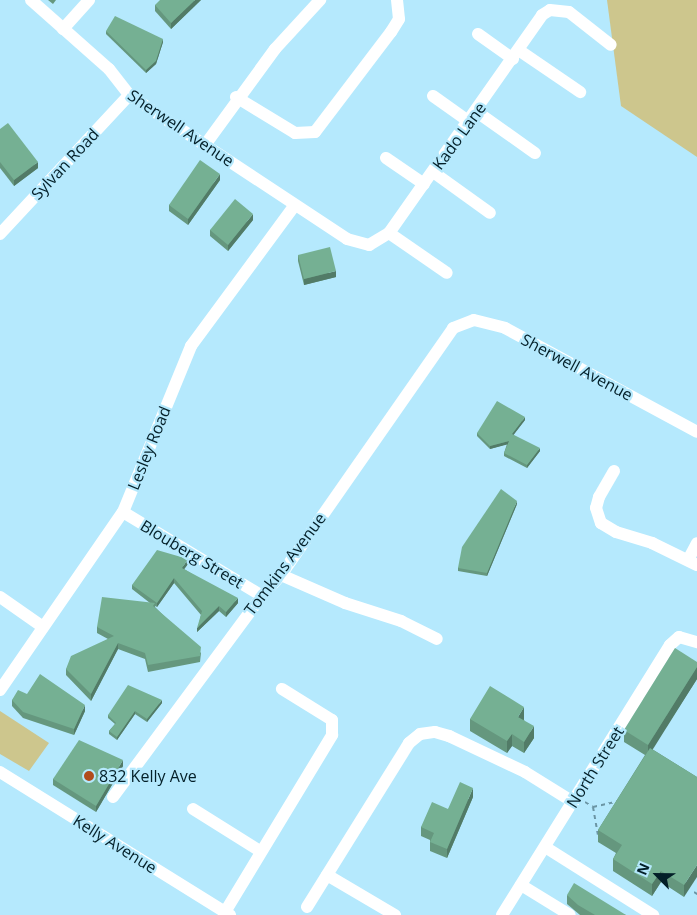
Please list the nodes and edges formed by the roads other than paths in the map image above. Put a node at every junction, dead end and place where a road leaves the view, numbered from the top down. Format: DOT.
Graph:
graph roads {
  1 [pos="31,0"];
  2 [pos="89,0"];
  3 [pos="320,0"];
  4 [pos="397,0"];
  5 [pos="63,29"];
  6 [pos="478,34"];
  7 [pos="611,45"];
  8 [pos="516,55"];
  9 [pos="580,92"];
  10 [pos="129,95"];
  11 [pos="433,96"];
  12 [pos="236,97"];
  13 [pos="472,117"];
  14 [pos="205,144"];
  15 [pos="534,153"];
  16 [pos="386,158"];
  17 [pos="433,172"];
  18 [pos="424,184"];
  19 [pos="295,205"];
  20 [pos="490,213"];
  21 [pos="389,233"];
  22 [pos="0,234"];
  23 [pos="447,273"];
  24 [pos="453,328"];
  25 [pos="695,427"];
  26 [pos="614,471"];
  27 [pos="123,512"];
  28 [pos="697,543"];
  29 [pos="693,563"];
  30 [pos="281,575"];
  31 [pos="262,596"];
  32 [pos="0,597"];
  33 [pos="43,627"];
  34 [pos="437,639"];
  35 [pos="697,642"];
  36 [pos="282,689"];
  37 [pos="0,690"];
  38 [pos="0,772"];
  39 [pos="113,798"];
  40 [pos="574,800"];
  41 [pos="193,809"];
  42 [pos="545,847"];
  43 [pos="260,851"];
  44 [pos="327,875"];
  45 [pos="521,885"];
  46 [pos="308,908"];
  47 [pos="228,913"];
  48 [pos="395,915"];
  49 [pos="502,915"];
  50 [pos="570,915"];
  51 [pos="653,915"];
  1 -- 5 [label="street, Sherwell Avenue"];
  2 -- 5 [label="street"];
  3 -- 12 [label="street"];
  4 -- 12 [label="street"];
  5 -- 10 [label="street, Sherwell Avenue"];
  6 -- 8 [label="street"];
  7 -- 8 [label="street, Kado Lane"];
  8 -- 9 [label="street"];
  8 -- 13 [label="street, Kado Lane"];
  10 -- 14 [label="street, Sherwell Avenue"];
  10 -- 22 [label="street, Sylvan Road"];
  11 -- 13 [label="street"];
  12 -- 14 [label="street"];
  13 -- 15 [label="street"];
  13 -- 17 [label="street, Kado Lane"];
  14 -- 19 [label="street, Sherwell Avenue"];
  16 -- 18 [label="street"];
  17 -- 18 [label="street, Kado Lane"];
  17 -- 20 [label="street"];
  18 -- 21 [label="street, Kado Lane"];
  19 -- 21 [label="street, Kado Lane"];
  19 -- 27 [label="street, Lesley Road"];
  21 -- 23 [label="street"];
  24 -- 25 [label="street, Sherwell Avenue"];
  24 -- 30 [label="street, Tomkins Avenue"];
  26 -- 29 [label="street"];
  27 -- 31 [label="street, Blouberg Street"];
  27 -- 33 [label="street, Lesley Road"];
  28 -- 29 [label="street"];
  30 -- 31 [label="street, Tomkins Avenue"];
  30 -- 34 [label="street"];
  31 -- 39 [label="street, Tomkins Avenue"];
  32 -- 33 [label="street"];
  33 -- 37 [label="street, Lesley Road"];
  35 -- 40 [label="street, North Street"];
  36 -- 43 [label="street"];
  38 -- 47 [label="street, Kelly Avenue"];
  40 -- 42 [label="street, North Street"];
  40 -- 44 [label="street"];
  41 -- 43 [label="street"];
  42 -- 45 [label="street, North Street"];
  42 -- 51 [label="street"];
  43 -- 47 [label="street"];
  44 -- 46 [label="street"];
  44 -- 48 [label="street"];
  45 -- 49 [label="street, North Street"];
  45 -- 50 [label="street"];
}
